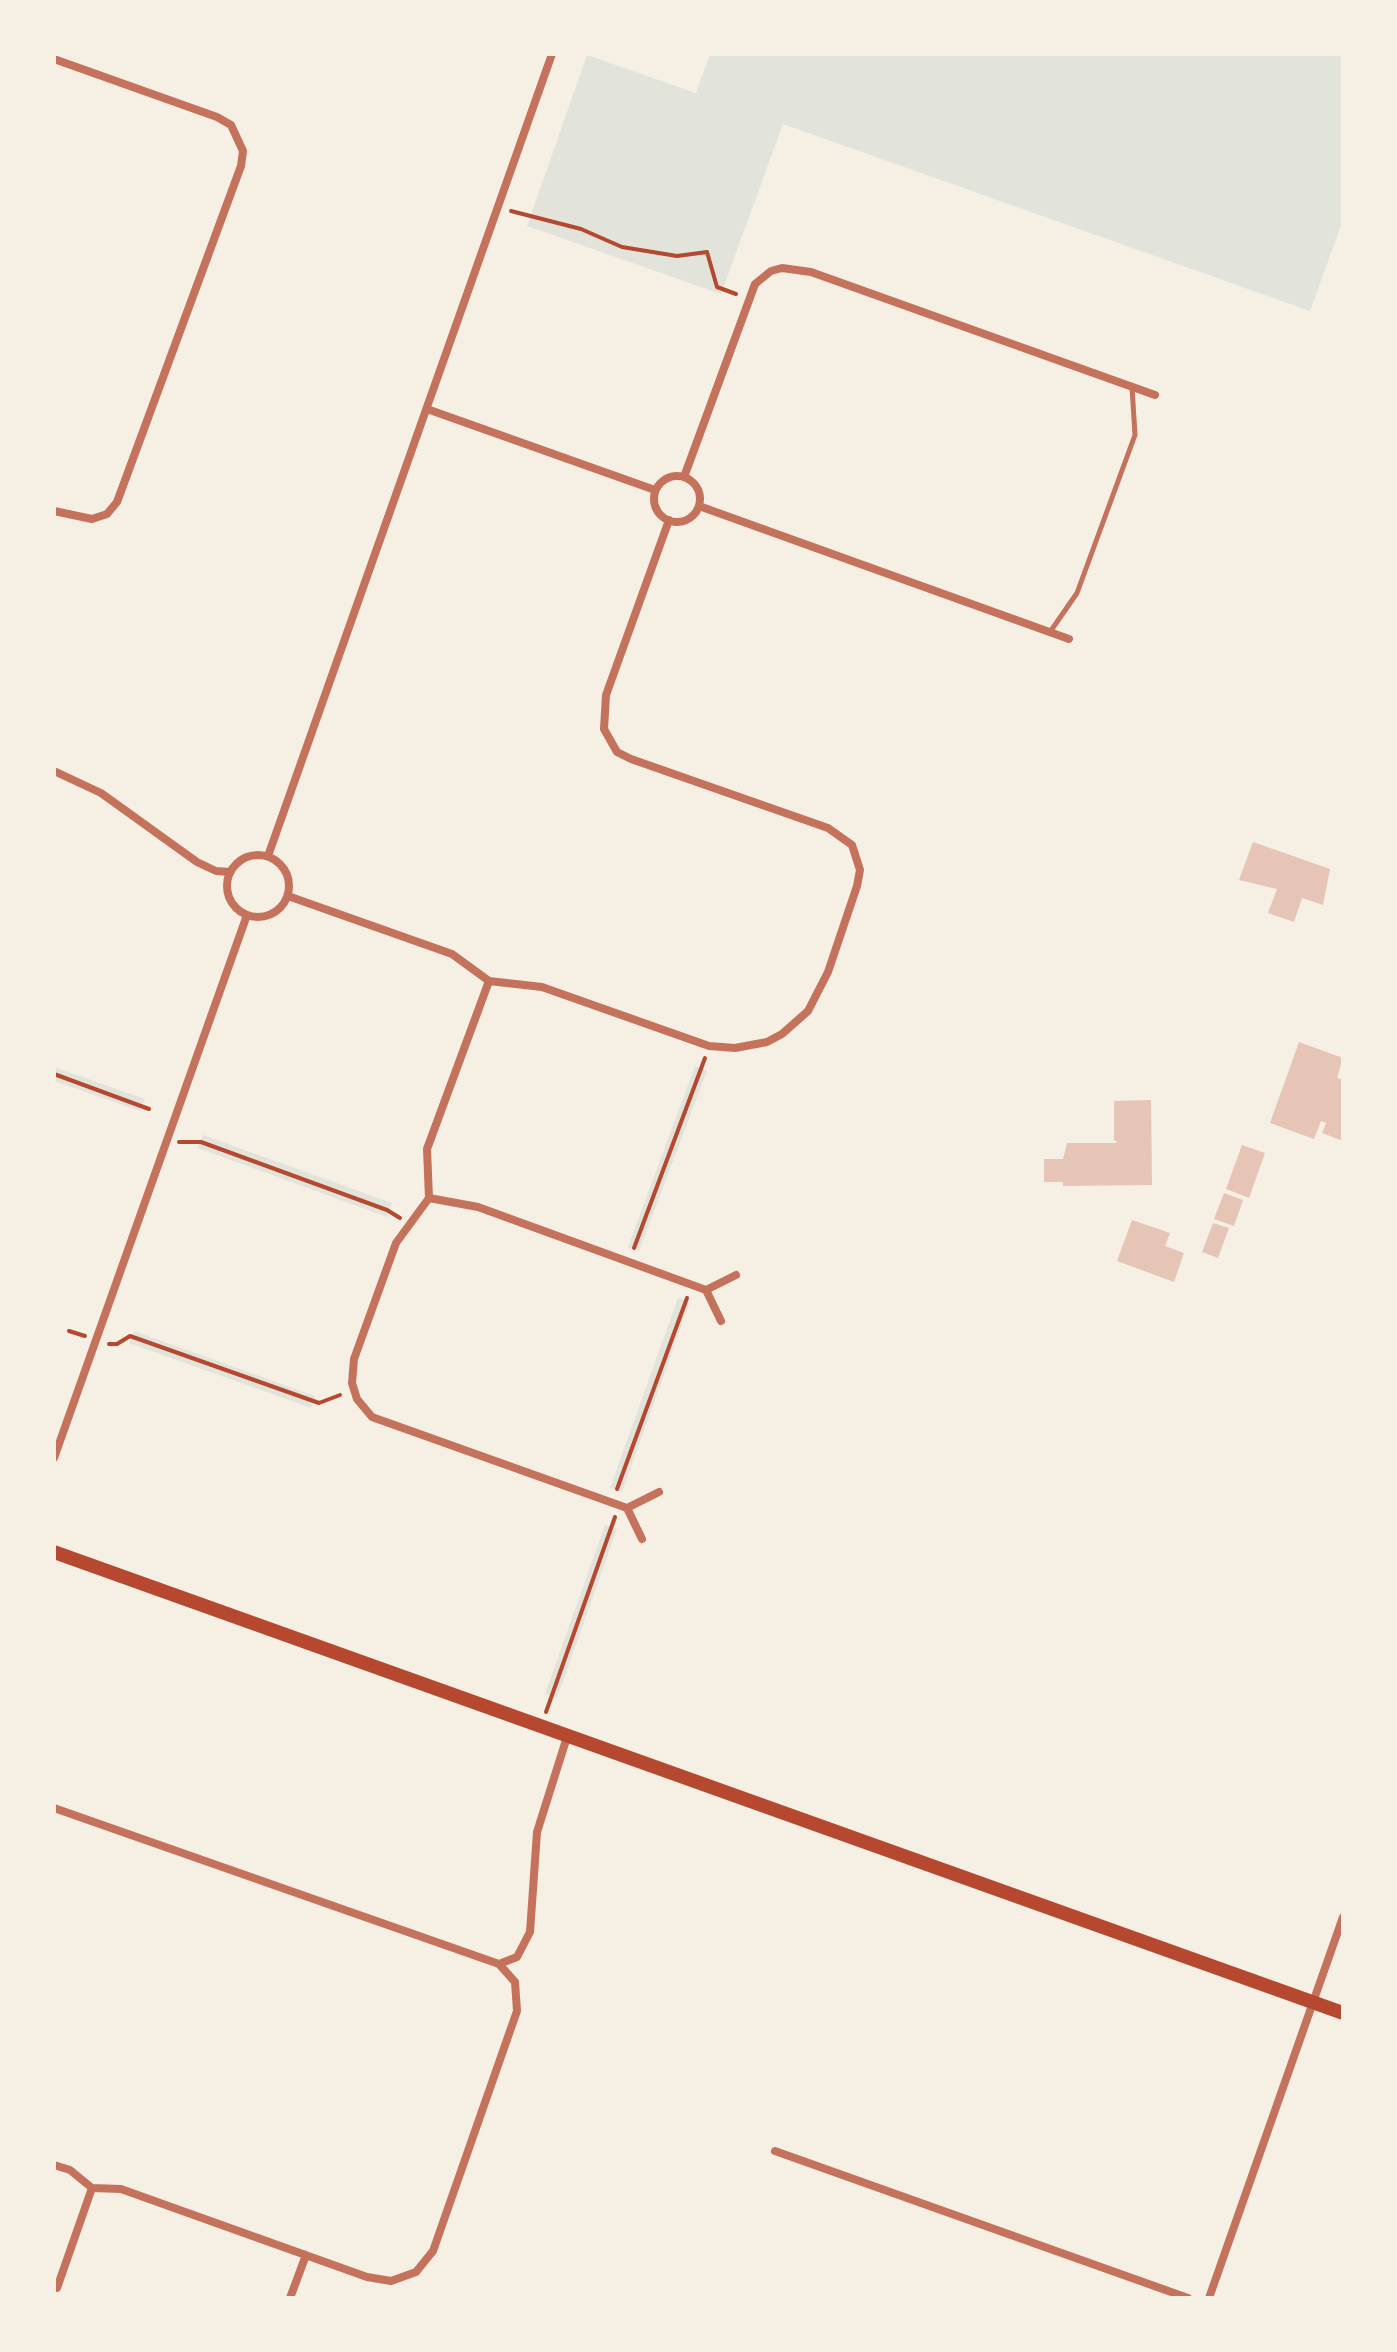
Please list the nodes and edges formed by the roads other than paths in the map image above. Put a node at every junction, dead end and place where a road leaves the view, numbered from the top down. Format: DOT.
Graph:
graph roads {
  1 [pos="552,54"];
  2 [pos="54,59"];
  3 [pos="1132,386"];
  4 [pos="1155,395"];
  5 [pos="427,409"];
  6 [pos="684,477"];
  7 [pos="655,490"];
  8 [pos="699,506"];
  9 [pos="54,511"];
  10 [pos="669,520"];
  11 [pos="1050,632"];
  12 [pos="1069,639"];
  13 [pos="54,771"];
  14 [pos="268,856"];
  15 [pos="230,872"];
  16 [pos="288,896"];
  17 [pos="247,915"];
  18 [pos="489,981"];
  19 [pos="429,1198"];
  20 [pos="736,1275"];
  21 [pos="706,1290"];
  22 [pos="721,1321"];
  23 [pos="54,1458"];
  24 [pos="659,1492"];
  25 [pos="627,1508"];
  26 [pos="642,1539"];
  27 [pos="54,1552"];
  28 [pos="567,1737"];
  29 [pos="54,1808"];
  30 [pos="1343,1917"];
  31 [pos="499,1964"];
  32 [pos="1313,2002"];
  33 [pos="1343,2013"];
  34 [pos="775,2151"];
  35 [pos="54,2165"];
  36 [pos="92,2188"];
  37 [pos="306,2255"];
  38 [pos="57,2288"];
  39 [pos="290,2298"];
  40 [pos="1188,2298"];
  41 [pos="1209,2298"];
  1 -- 5 [label="street"];
  2 -- 9 [label="street"];
  3 -- 4 [label="street"];
  3 -- 6 [label="street"];
  3 -- 11 [label="lane"];
  5 -- 7 [label="street"];
  5 -- 14 [label="street"];
  6 -- 7 [label="street"];
  6 -- 8 [label="street"];
  7 -- 10 [label="street"];
  8 -- 10 [label="street"];
  8 -- 11 [label="street"];
  10 -- 18 [label="street"];
  11 -- 12 [label="street"];
  13 -- 15 [label="street"];
  14 -- 15 [label="street"];
  14 -- 16 [label="street"];
  15 -- 17 [label="street"];
  16 -- 17 [label="street"];
  16 -- 18 [label="street"];
  17 -- 23 [label="street"];
  18 -- 19 [label="street"];
  19 -- 21 [label="street"];
  19 -- 25 [label="street"];
  20 -- 21 [label="street"];
  21 -- 22 [label="street"];
  24 -- 25 [label="street"];
  25 -- 26 [label="street"];
  27 -- 28 [label="main road"];
  28 -- 31 [label="street"];
  28 -- 32 [label="main road"];
  29 -- 31 [label="street"];
  30 -- 32 [label="street"];
  31 -- 37 [label="street"];
  32 -- 33 [label="main road"];
  32 -- 41 [label="street"];
  34 -- 40 [label="street"];
  35 -- 36 [label="street"];
  36 -- 37 [label="street"];
  36 -- 38 [label="street"];
  37 -- 39 [label="street"];
}
